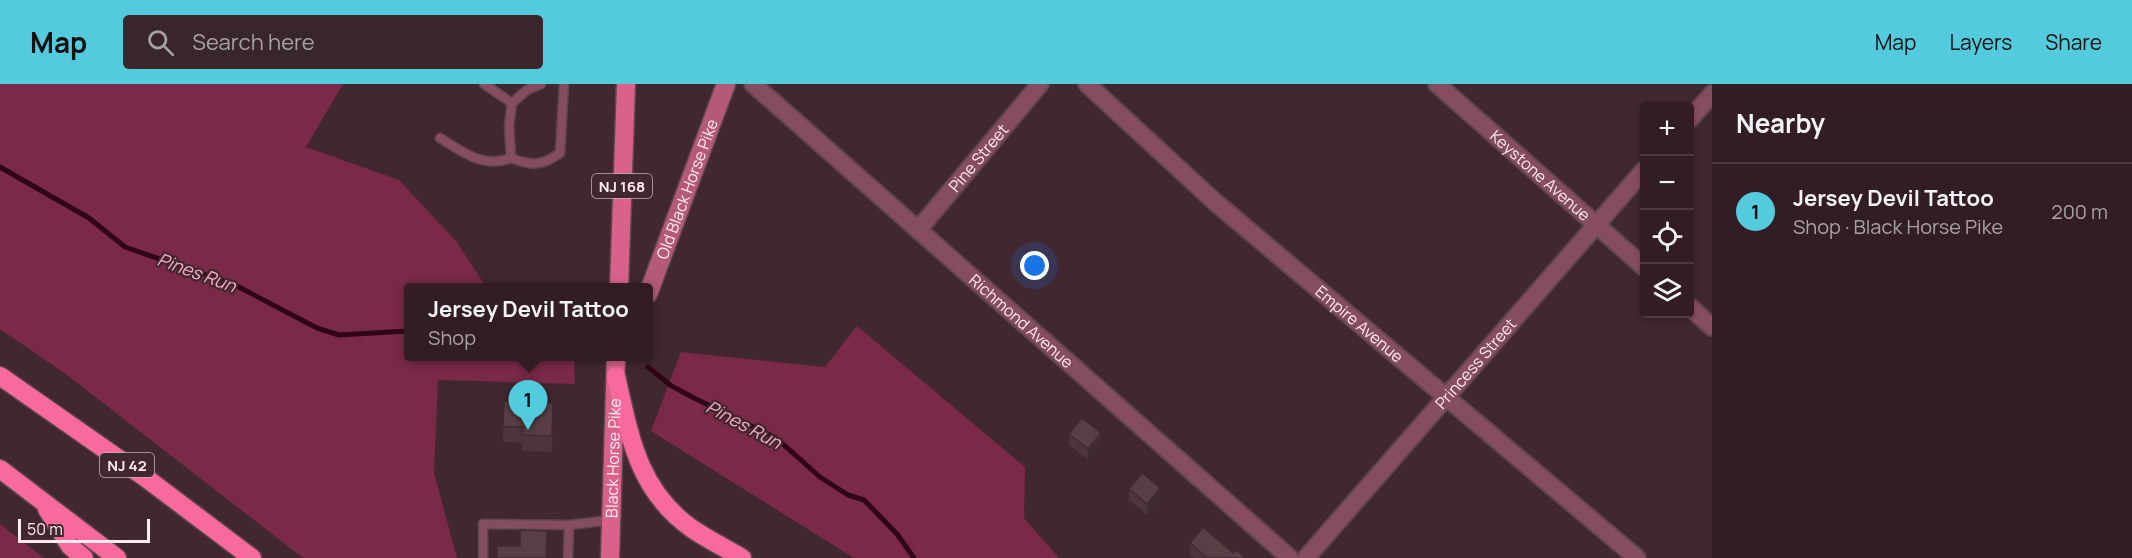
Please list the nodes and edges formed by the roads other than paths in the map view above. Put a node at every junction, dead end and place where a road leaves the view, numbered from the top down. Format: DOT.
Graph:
graph roads {
  1 [pos="484,84"];
  2 [pos="541,84"];
  3 [pos="564,84"];
  4 [pos="626,84"];
  5 [pos="726,84"];
  6 [pos="753,84"];
  7 [pos="1040,84"];
  8 [pos="1087,84"];
  9 [pos="1437,84"];
  10 [pos="1712,94"];
  11 [pos="512,103"];
  12 [pos="1694,114"];
  13 [pos="440,138"];
  14 [pos="511,158"];
  15 [pos="1640,175"];
  16 [pos="1596,225"];
  17 [pos="918,230"];
  18 [pos="1641,264"];
  19 [pos="619,283"];
  20 [pos="652,283"];
  21 [pos="1694,311"];
  22 [pos="1712,327"];
  23 [pos="616,361"];
  24 [pos="622,361"];
  25 [pos="0,376"];
  26 [pos="616,376"];
  27 [pos="1448,396"];
  28 [pos="0,470"];
  29 [pos="41,500"];
  30 [pos="612,520"];
  31 [pos="568,525"];
  32 [pos="84,558"];
  33 [pos="117,558"];
  34 [pos="252,558"];
  35 [pos="483,558"];
  36 [pos="568,558"];
  37 [pos="610,558"];
  38 [pos="742,558"];
  39 [pos="1290,558"];
  40 [pos="1306,558"];
  41 [pos="1637,558"];
  1 -- 11 [label="lane"];
  2 -- 11 [label="lane"];
  3 -- 14 [label="lane"];
  4 -- 19 [label="main road, NJ 168"];
  5 -- 20 [label="street, Old Black Horse Pike"];
  6 -- 17 [label="street, Richmond Avenue"];
  7 -- 17 [label="street, Pine Street"];
  8 -- 27 [label="street, Empire Avenue"];
  9 -- 16 [label="street, Keystone Avenue"];
  10 -- 12 [label="street"];
  11 -- 14 [label="lane"];
  13 -- 14 [label="lane"];
  15 -- 16 [label="street, Princess Street"];
  16 -- 18 [label="street, Keystone Avenue"];
  16 -- 27 [label="street, Princess Street"];
  17 -- 39 [label="street, Richmond Avenue"];
  21 -- 22 [label="street"];
  23 -- 26 [label="main road, Black Horse Pike"];
  24 -- 26 [label="street"];
  25 -- 34 [label="highway, NJ 42"];
  26 -- 30 [label="main road, Black Horse Pike"];
  26 -- 38 [label="highway"];
  27 -- 40 [label="street, Princess Street"];
  27 -- 41 [label="street, Empire Avenue"];
  28 -- 29 [label="highway"];
  29 -- 32 [label="highway"];
  29 -- 33 [label="highway"];
  30 -- 31 [label="lane"];
  30 -- 37 [label="main road, Black Horse Pike"];
  31 -- 35 [label="lane"];
  31 -- 36 [label="lane"];
}
